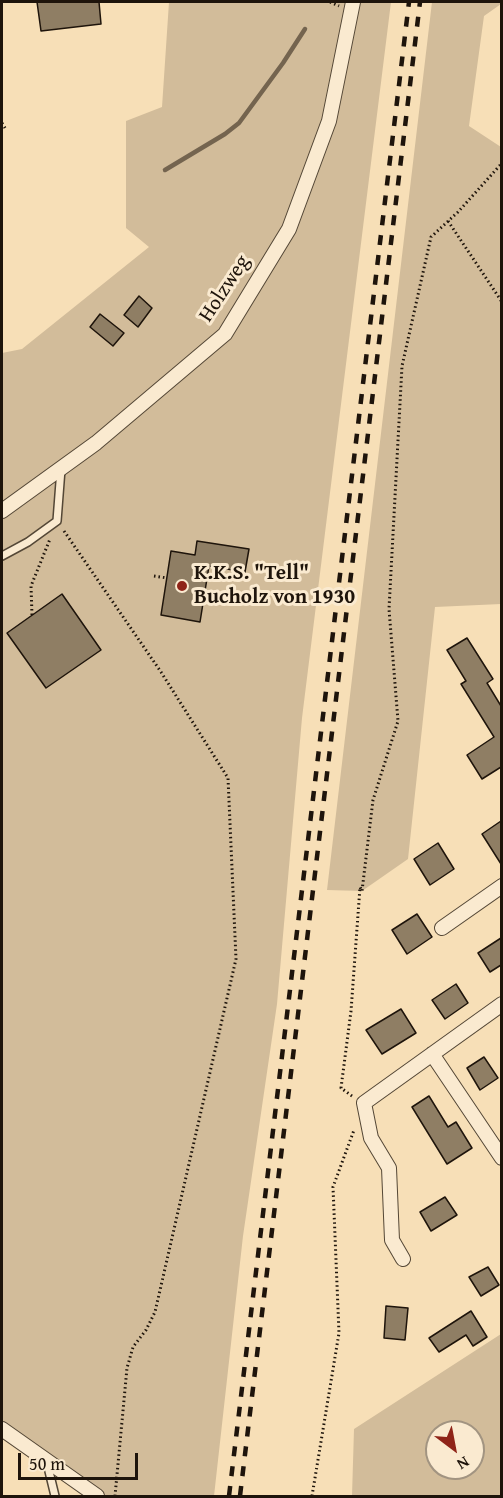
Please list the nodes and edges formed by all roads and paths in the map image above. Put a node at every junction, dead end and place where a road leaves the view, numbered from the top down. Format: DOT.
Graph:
graph roads {
  1 [pos="353,2"];
  2 [pos="2,123"];
  3 [pos="5,128"];
  4 [pos="501,163"];
  5 [pos="448,222"];
  6 [pos="501,302"];
  7 [pos="61,469"];
  8 [pos="2,511"];
  9 [pos="57,521"];
  10 [pos="2,556"];
  11 [pos="154,576"];
  12 [pos="167,578"];
  13 [pos="32,615"];
  14 [pos="501,886"];
  15 [pos="442,928"];
  16 [pos="501,1004"];
  17 [pos="432,1054"];
  18 [pos="364,1103"];
  19 [pos="501,1158"];
  20 [pos="404,1260"];
  21 [pos="2,1429"];
  22 [pos="46,1461"];
  23 [pos="55,1497"];
  24 [pos="97,1497"];
  25 [pos="115,1497"];
  26 [pos="312,1497"];
  1 -- 7 [label="street, Holzweg"];
  2 -- 3 [label="path"];
  4 -- 5 [label="path"];
  5 -- 6 [label="path"];
  5 -- 18 [label="path"];
  7 -- 8 [label="street, Holzweg"];
  7 -- 9 [label="lane"];
  9 -- 10 [label="lane"];
  9 -- 13 [label="path"];
  9 -- 25 [label="path"];
  11 -- 12 [label="path"];
  14 -- 15 [label="street"];
  16 -- 17 [label="street"];
  17 -- 18 [label="street"];
  17 -- 19 [label="street"];
  18 -- 20 [label="street"];
  18 -- 26 [label="path"];
  21 -- 22 [label="street"];
  22 -- 23 [label="lane"];
  22 -- 24 [label="street"];
}
